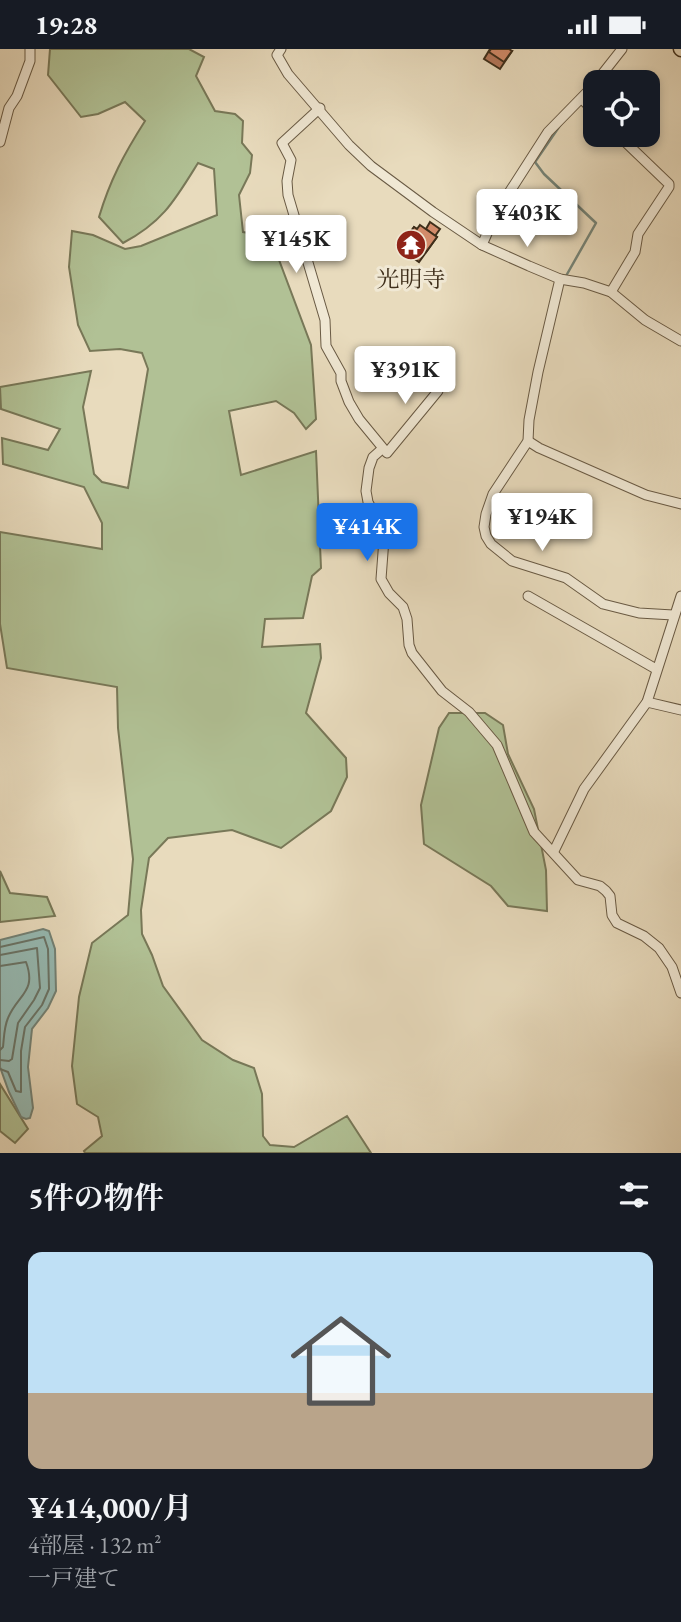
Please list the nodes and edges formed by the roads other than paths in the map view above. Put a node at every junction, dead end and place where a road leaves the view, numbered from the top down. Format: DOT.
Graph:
graph roads {
  1 [pos="30,49"];
  2 [pos="281,49"];
  3 [pos="622,49"];
  4 [pos="606,70"];
  5 [pos="582,99"];
  6 [pos="4,105"];
  7 [pos="320,108"];
  8 [pos="0,142"];
  9 [pos="630,147"];
  10 [pos="482,245"];
  11 [pos="560,279"];
  12 [pos="611,292"];
  13 [pos="681,341"];
  14 [pos="438,391"];
  15 [pos="528,441"];
  16 [pos="382,449"];
  17 [pos="681,504"];
  18 [pos="528,596"];
  19 [pos="681,596"];
  20 [pos="673,615"];
  21 [pos="669,629"];
  22 [pos="681,632"];
  23 [pos="656,669"];
  24 [pos="647,702"];
  25 [pos="681,710"];
  26 [pos="554,851"];
  27 [pos="681,993"];
  1 -- 6 [label="street"];
  2 -- 7 [label="street"];
  3 -- 4 [label="street"];
  5 -- 10 [label="street"];
  6 -- 8 [label="street"];
  7 -- 10 [label="street"];
  7 -- 16 [label="street"];
  9 -- 12 [label="street"];
  10 -- 11 [label="street"];
  11 -- 12 [label="street"];
  11 -- 15 [label="street"];
  12 -- 13 [label="street"];
  14 -- 16 [label="street"];
  15 -- 17 [label="street"];
  15 -- 20 [label="street"];
  16 -- 26 [label="street"];
  18 -- 23 [label="street"];
  19 -- 20 [label="street"];
  20 -- 21 [label="street"];
  21 -- 22 [label="street"];
  21 -- 23 [label="street"];
  23 -- 24 [label="street"];
  24 -- 25 [label="street"];
  24 -- 26 [label="street"];
  26 -- 27 [label="street"];
}
